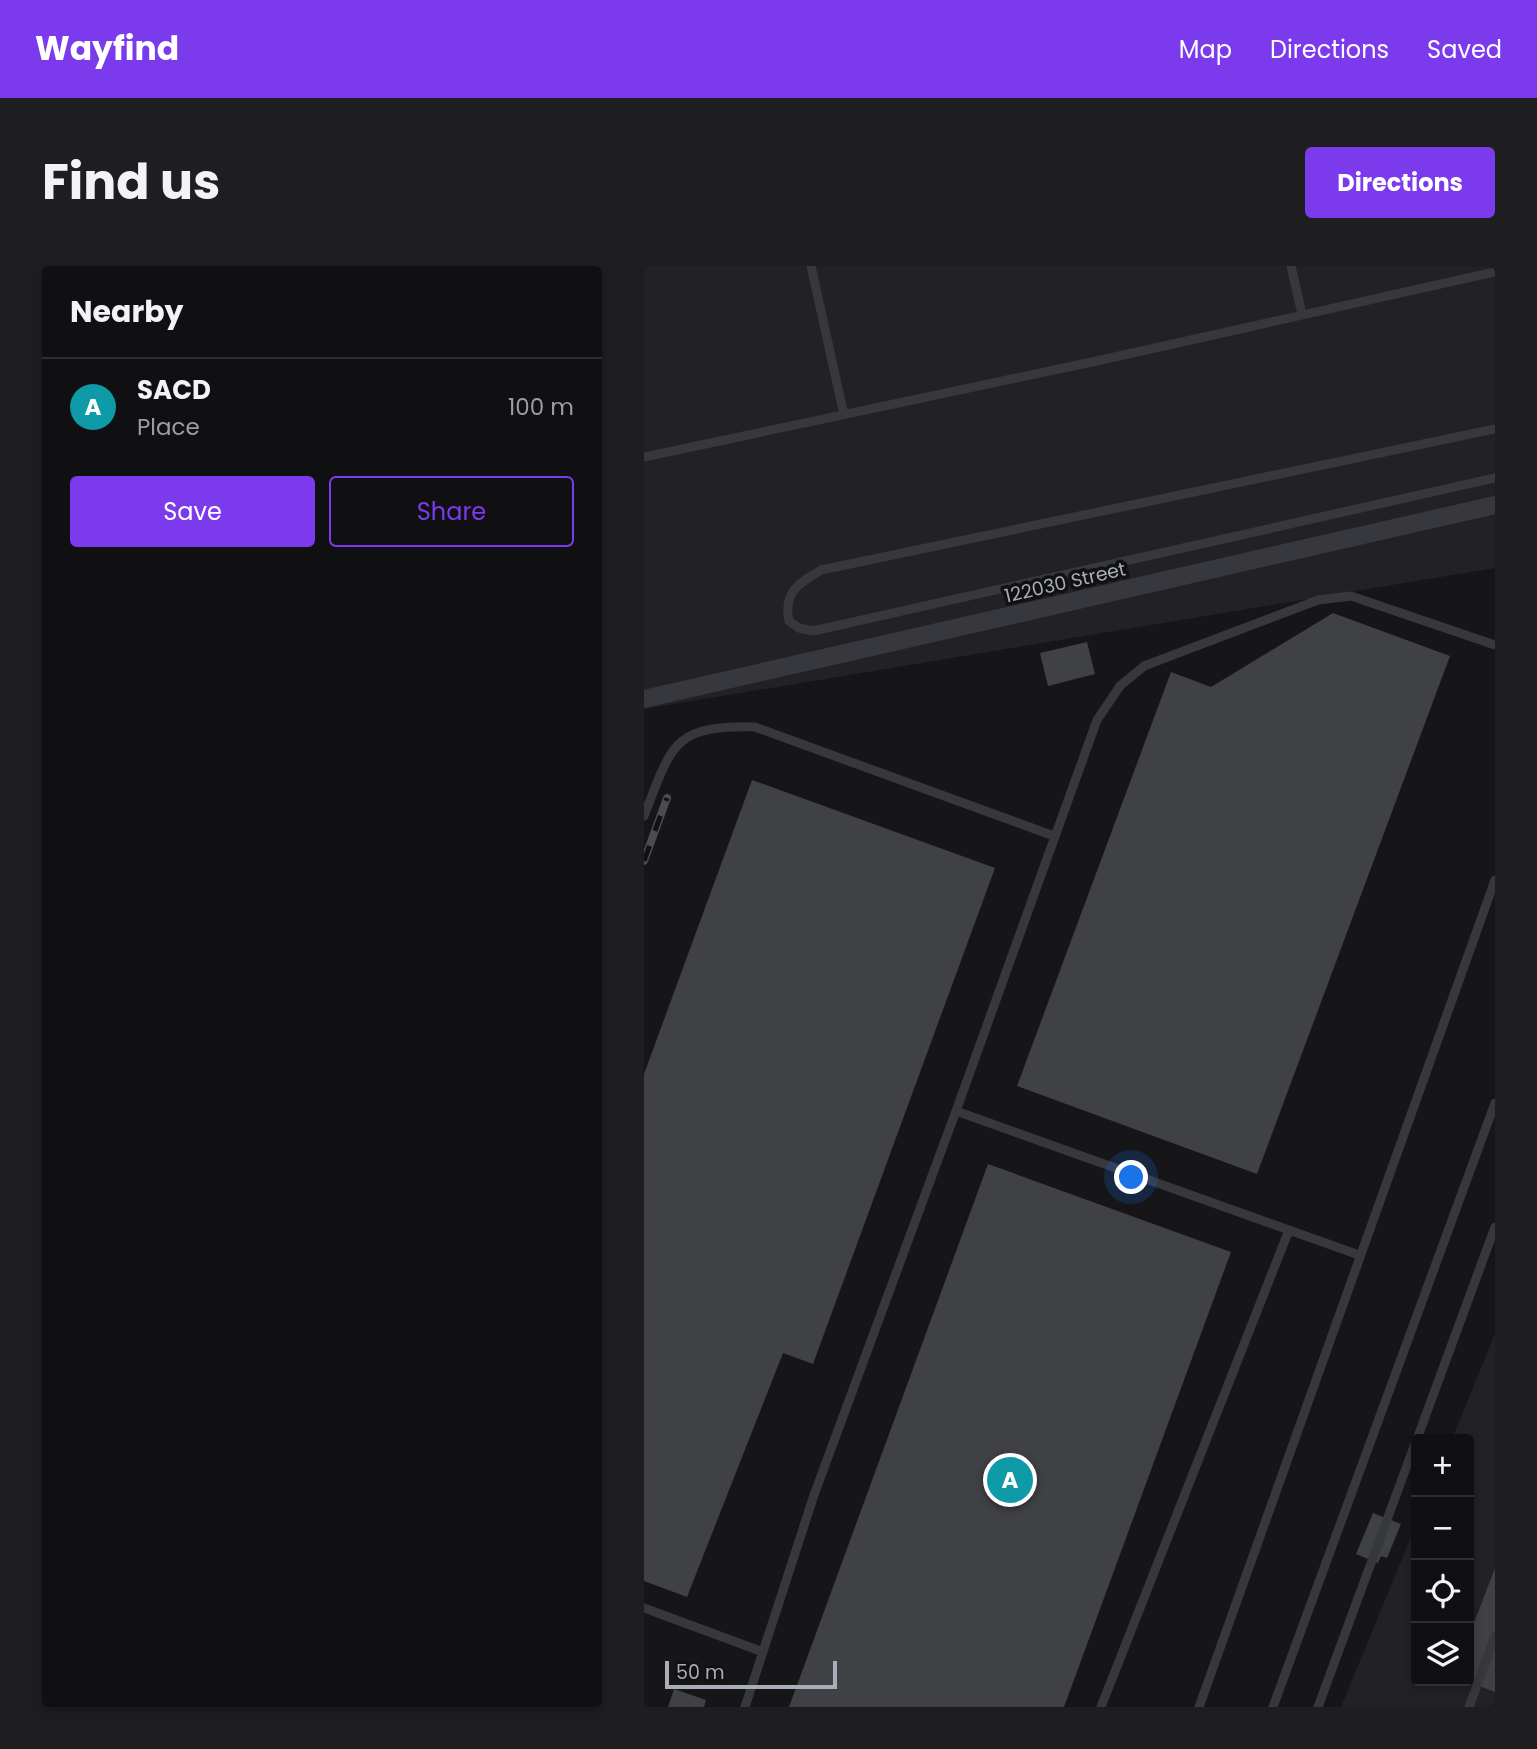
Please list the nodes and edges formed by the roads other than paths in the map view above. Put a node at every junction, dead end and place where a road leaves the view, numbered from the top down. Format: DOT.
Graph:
graph roads {
  1 [pos="811,266"];
  2 [pos="1291,266"];
  3 [pos="1495,272"];
  4 [pos="1302,314"];
  5 [pos="844,415"];
  6 [pos="1495,429"];
  7 [pos="644,457"];
  8 [pos="1495,478"];
  9 [pos="1495,505"];
  10 [pos="1495,645"];
  11 [pos="644,699"];
  12 [pos="644,816"];
  13 [pos="1055,836"];
  14 [pos="1495,880"];
  15 [pos="1495,1103"];
  16 [pos="956,1111"];
  17 [pos="1495,1227"];
  18 [pos="1289,1230"];
  19 [pos="1359,1255"];
  20 [pos="1419,1434"];
  21 [pos="1411,1456"];
  22 [pos="644,1608"];
  23 [pos="1495,1636"];
  24 [pos="763,1652"];
  25 [pos="745,1707"];
  26 [pos="1101,1707"];
  27 [pos="1199,1707"];
  28 [pos="1273,1707"];
  29 [pos="1318,1707"];
  30 [pos="1469,1707"];
  1 -- 5 [label="lane"];
  2 -- 4 [label="lane"];
  3 -- 4 [label="lane"];
  4 -- 5 [label="lane"];
  5 -- 7 [label="lane"];
  6 -- 8 [label="lane"];
  9 -- 11 [label="street, 122030 Street"];
  10 -- 13 [label="lane"];
  12 -- 13 [label="lane"];
  13 -- 16 [label="lane"];
  14 -- 19 [label="lane"];
  15 -- 28 [label="lane"];
  16 -- 18 [label="lane"];
  16 -- 24 [label="lane"];
  17 -- 20 [label="lane"];
  18 -- 19 [label="lane"];
  18 -- 26 [label="lane"];
  19 -- 27 [label="lane"];
  21 -- 29 [label="lane"];
  22 -- 24 [label="lane"];
  23 -- 30 [label="lane"];
  24 -- 25 [label="lane"];
}
